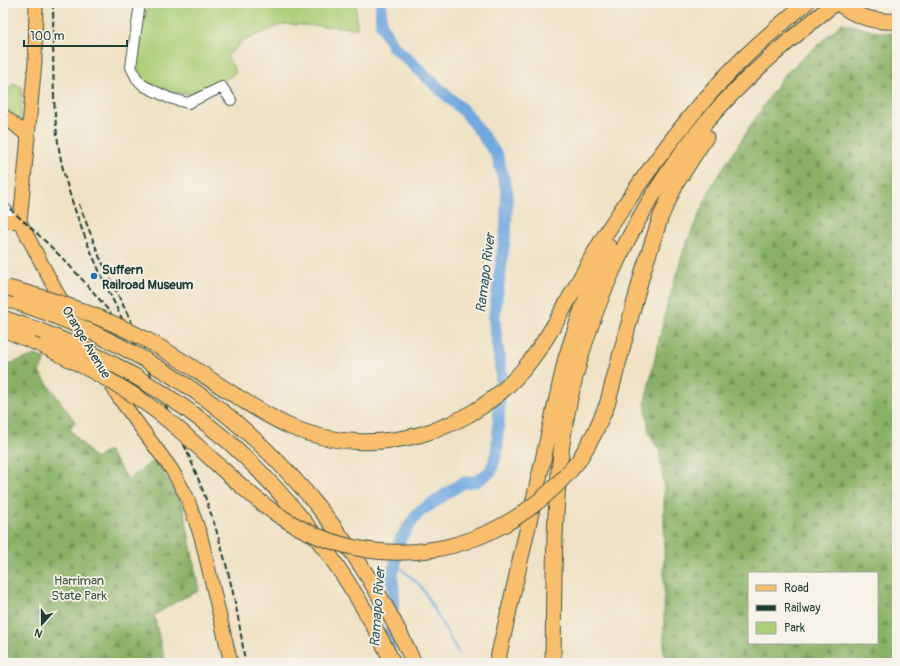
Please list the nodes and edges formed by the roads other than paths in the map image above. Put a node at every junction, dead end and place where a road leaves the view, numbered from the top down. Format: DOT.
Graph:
graph roads {
  1 [pos="36,3"];
  2 [pos="140,3"];
  3 [pos="806,3"];
  4 [pos="836,3"];
  5 [pos="890,21"];
  6 [pos="767,60"];
  7 [pos="232,100"];
  8 [pos="3,115"];
  9 [pos="28,136"];
  10 [pos="631,199"];
  11 [pos="3,206"];
  12 [pos="3,221"];
  13 [pos="20,222"];
  14 [pos="5,291"];
  15 [pos="3,318"];
  16 [pos="3,329"];
  17 [pos="231,663"];
  18 [pos="393,663"];
  19 [pos="414,663"];
  20 [pos="497,663"];
  21 [pos="553,663"];
  1 -- 9 [label="main road"];
  2 -- 7 [label="street"];
  3 -- 10 [label="highway"];
  4 -- 5 [label="highway"];
  4 -- 6 [label="highway"];
  6 -- 16 [label="highway, bridge"];
  6 -- 21 [label="highway"];
  8 -- 9 [label="main road"];
  9 -- 13 [label="main road"];
  10 -- 14 [label="highway, bridge"];
  10 -- 20 [label="highway"];
  11 -- 13 [label="street"];
  12 -- 13 [label="main road"];
  13 -- 17 [label="main road, Orange Avenue"];
  14 -- 19 [label="highway, bridge"];
  15 -- 18 [label="highway, bridge"];
}
